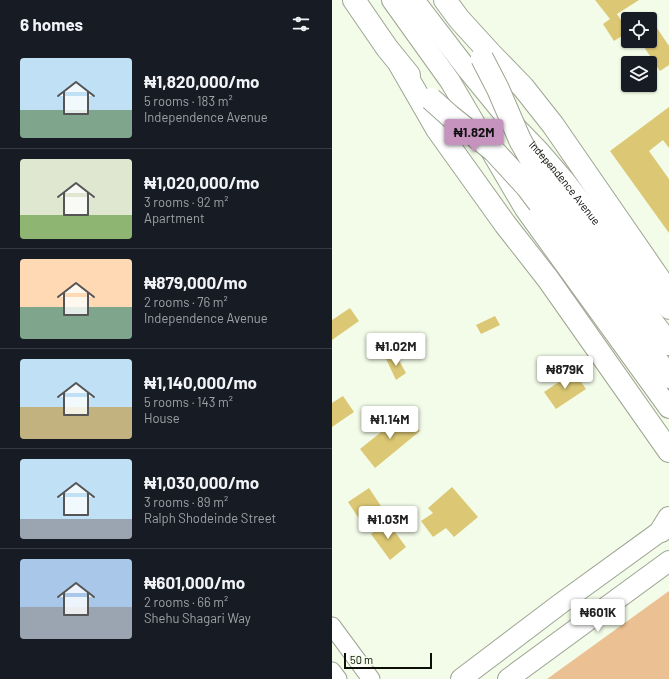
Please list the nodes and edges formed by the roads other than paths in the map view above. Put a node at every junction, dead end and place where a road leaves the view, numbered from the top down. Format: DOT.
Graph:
graph roads {
  1 [pos="354,0"];
  2 [pos="392,0"];
  3 [pos="414,0"];
  4 [pos="445,0"];
  5 [pos="454,9"];
  6 [pos="486,56"];
  7 [pos="427,102"];
  8 [pos="545,196"];
  9 [pos="669,293"];
  10 [pos="669,309"];
  11 [pos="669,344"];
  12 [pos="669,377"];
  13 [pos="669,408"];
  14 [pos="669,451"];
  15 [pos="666,524"];
  16 [pos="669,561"];
  17 [pos="332,626"];
  18 [pos="332,671"];
  19 [pos="338,679"];
  20 [pos="371,679"];
  21 [pos="461,679"];
  22 [pos="508,679"];
  1 -- 7 [label="main road, Independence Avenue"];
  2 -- 13 [label="main road"];
  3 -- 10 [label="main road, Independence Avenue"];
  4 -- 5 [label="main road"];
  5 -- 6 [label="main road"];
  6 -- 8 [label="main road, bridge"];
  6 -- 9 [label="main road"];
  7 -- 8 [label="main road, Independence Avenue, bridge"];
  7 -- 14 [label="main road"];
  8 -- 11 [label="main road, Independence Avenue"];
  8 -- 12 [label="main road, Independence Avenue"];
  15 -- 21 [label="main road"];
  16 -- 22 [label="main road"];
  17 -- 20 [label="street"];
  18 -- 19 [label="street"];
}
